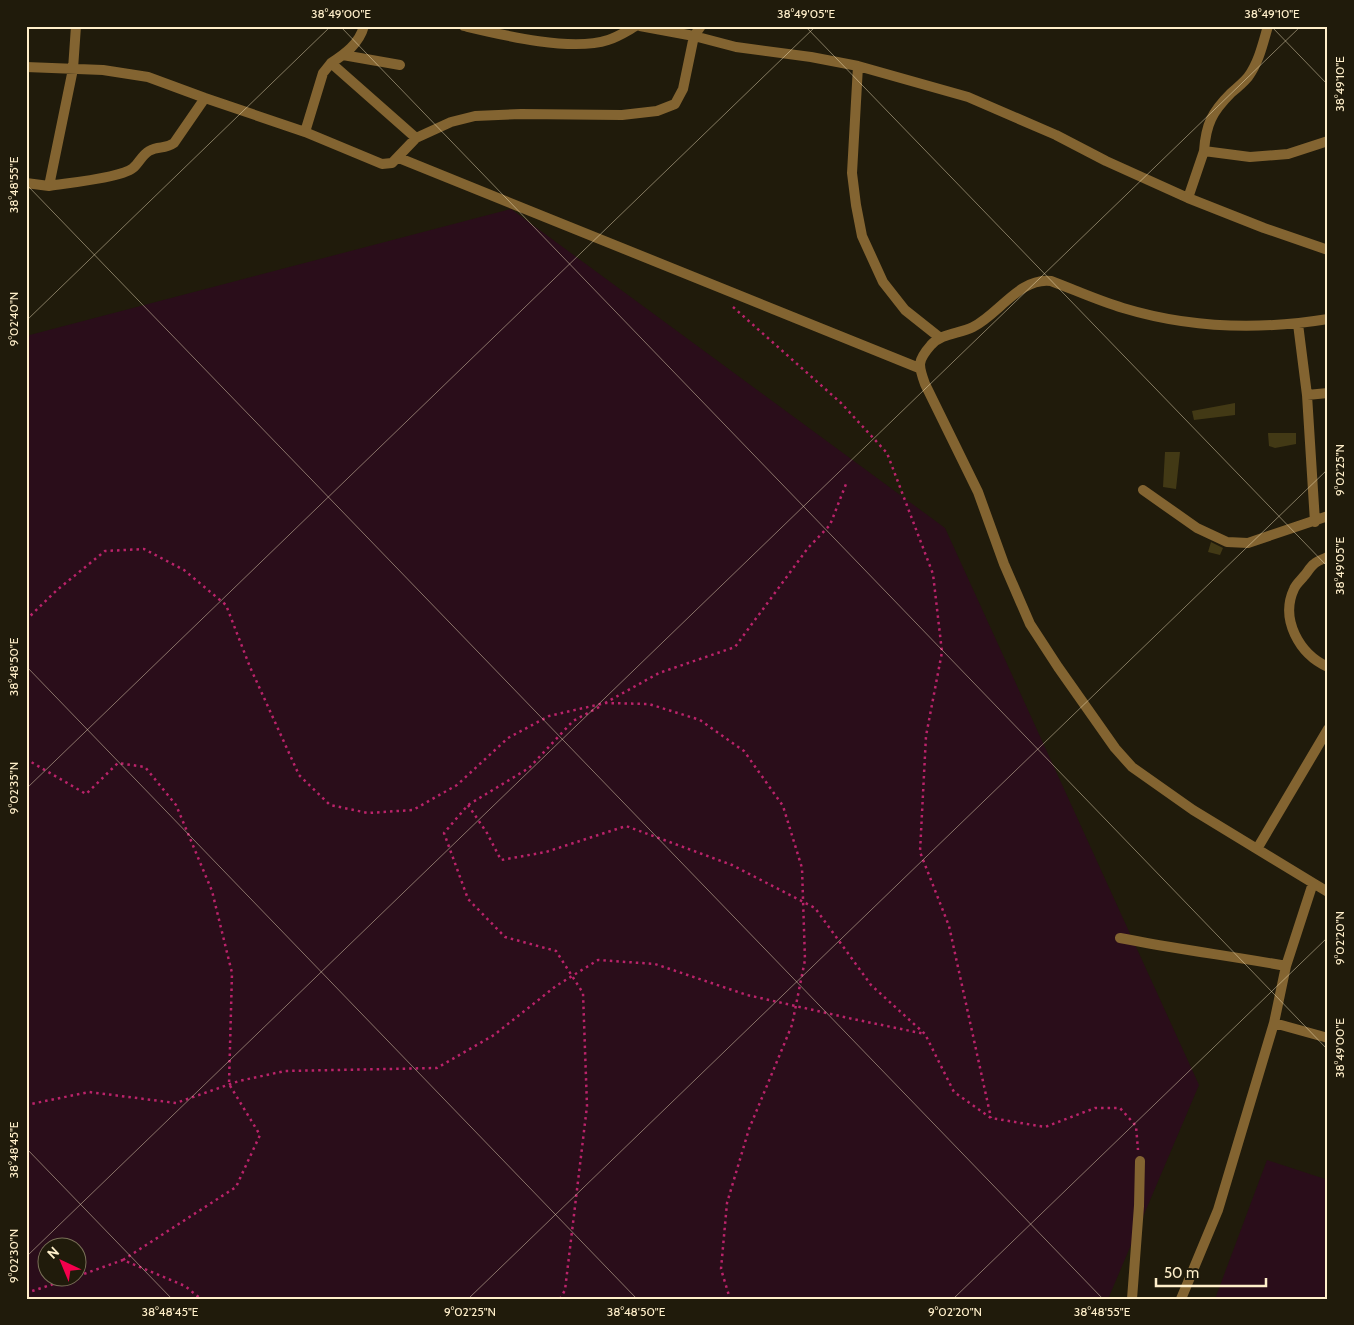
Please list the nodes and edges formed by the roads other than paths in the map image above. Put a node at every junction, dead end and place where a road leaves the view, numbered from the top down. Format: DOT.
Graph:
graph roads {
  1 [pos="76,26"];
  2 [pos="364,26"];
  3 [pos="464,26"];
  4 [pos="520,26"];
  5 [pos="636,26"];
  6 [pos="640,26"];
  7 [pos="701,26"];
  8 [pos="1268,26"];
  9 [pos="694,36"];
  10 [pos="520,38"];
  11 [pos="344,55"];
  12 [pos="331,63"];
  13 [pos="400,65"];
  14 [pos="26,66"];
  15 [pos="858,66"];
  16 [pos="73,69"];
  17 [pos="206,98"];
  18 [pos="304,132"];
  19 [pos="416,138"];
  20 [pos="1328,142"];
  21 [pos="1204,151"];
  22 [pos="399,158"];
  23 [pos="26,183"];
  24 [pos="49,186"];
  25 [pos="1188,198"];
  26 [pos="1328,250"];
  27 [pos="1328,319"];
  28 [pos="1298,324"];
  29 [pos="935,341"];
  30 [pos="919,368"];
  31 [pos="1328,393"];
  32 [pos="1307,395"];
  33 [pos="1143,490"];
  34 [pos="1328,516"];
  35 [pos="1315,522"];
  36 [pos="1328,557"];
  37 [pos="1328,667"];
  38 [pos="1328,729"];
  39 [pos="1257,849"];
  40 [pos="1312,883"];
  41 [pos="1328,892"];
  42 [pos="1120,938"];
  43 [pos="1286,966"];
  44 [pos="1274,1023"];
  45 [pos="1328,1038"];
  46 [pos="1140,1161"];
  47 [pos="1132,1299"];
  48 [pos="1181,1299"];
  1 -- 16 [label="street"];
  2 -- 11 [label="street"];
  3 -- 10 [label="street"];
  4 -- 10 [label="street"];
  5 -- 10 [label="street"];
  6 -- 9 [label="street"];
  7 -- 9 [label="street"];
  8 -- 21 [label="street"];
  9 -- 15 [label="street"];
  9 -- 19 [label="street"];
  11 -- 12 [label="street"];
  11 -- 13 [label="street"];
  12 -- 18 [label="street"];
  12 -- 19 [label="street"];
  14 -- 16 [label="street"];
  15 -- 25 [label="street"];
  15 -- 29 [label="street"];
  16 -- 17 [label="street"];
  16 -- 24 [label="street"];
  17 -- 18 [label="street"];
  17 -- 24 [label="street"];
  18 -- 22 [label="street"];
  19 -- 22 [label="street"];
  20 -- 21 [label="street"];
  21 -- 25 [label="street"];
  22 -- 30 [label="street"];
  23 -- 24 [label="street"];
  25 -- 26 [label="street"];
  27 -- 28 [label="street"];
  28 -- 29 [label="street"];
  28 -- 32 [label="street"];
  29 -- 30 [label="street"];
  30 -- 39 [label="street"];
  31 -- 32 [label="street"];
  32 -- 35 [label="street"];
  33 -- 35 [label="street"];
  34 -- 35 [label="street"];
  36 -- 37 [label="street"];
  38 -- 39 [label="street"];
  39 -- 40 [label="street"];
  40 -- 41 [label="street"];
  40 -- 43 [label="street"];
  42 -- 43 [label="street"];
  43 -- 44 [label="street"];
  44 -- 45 [label="street"];
  44 -- 48 [label="street"];
  46 -- 47 [label="street"];
}
